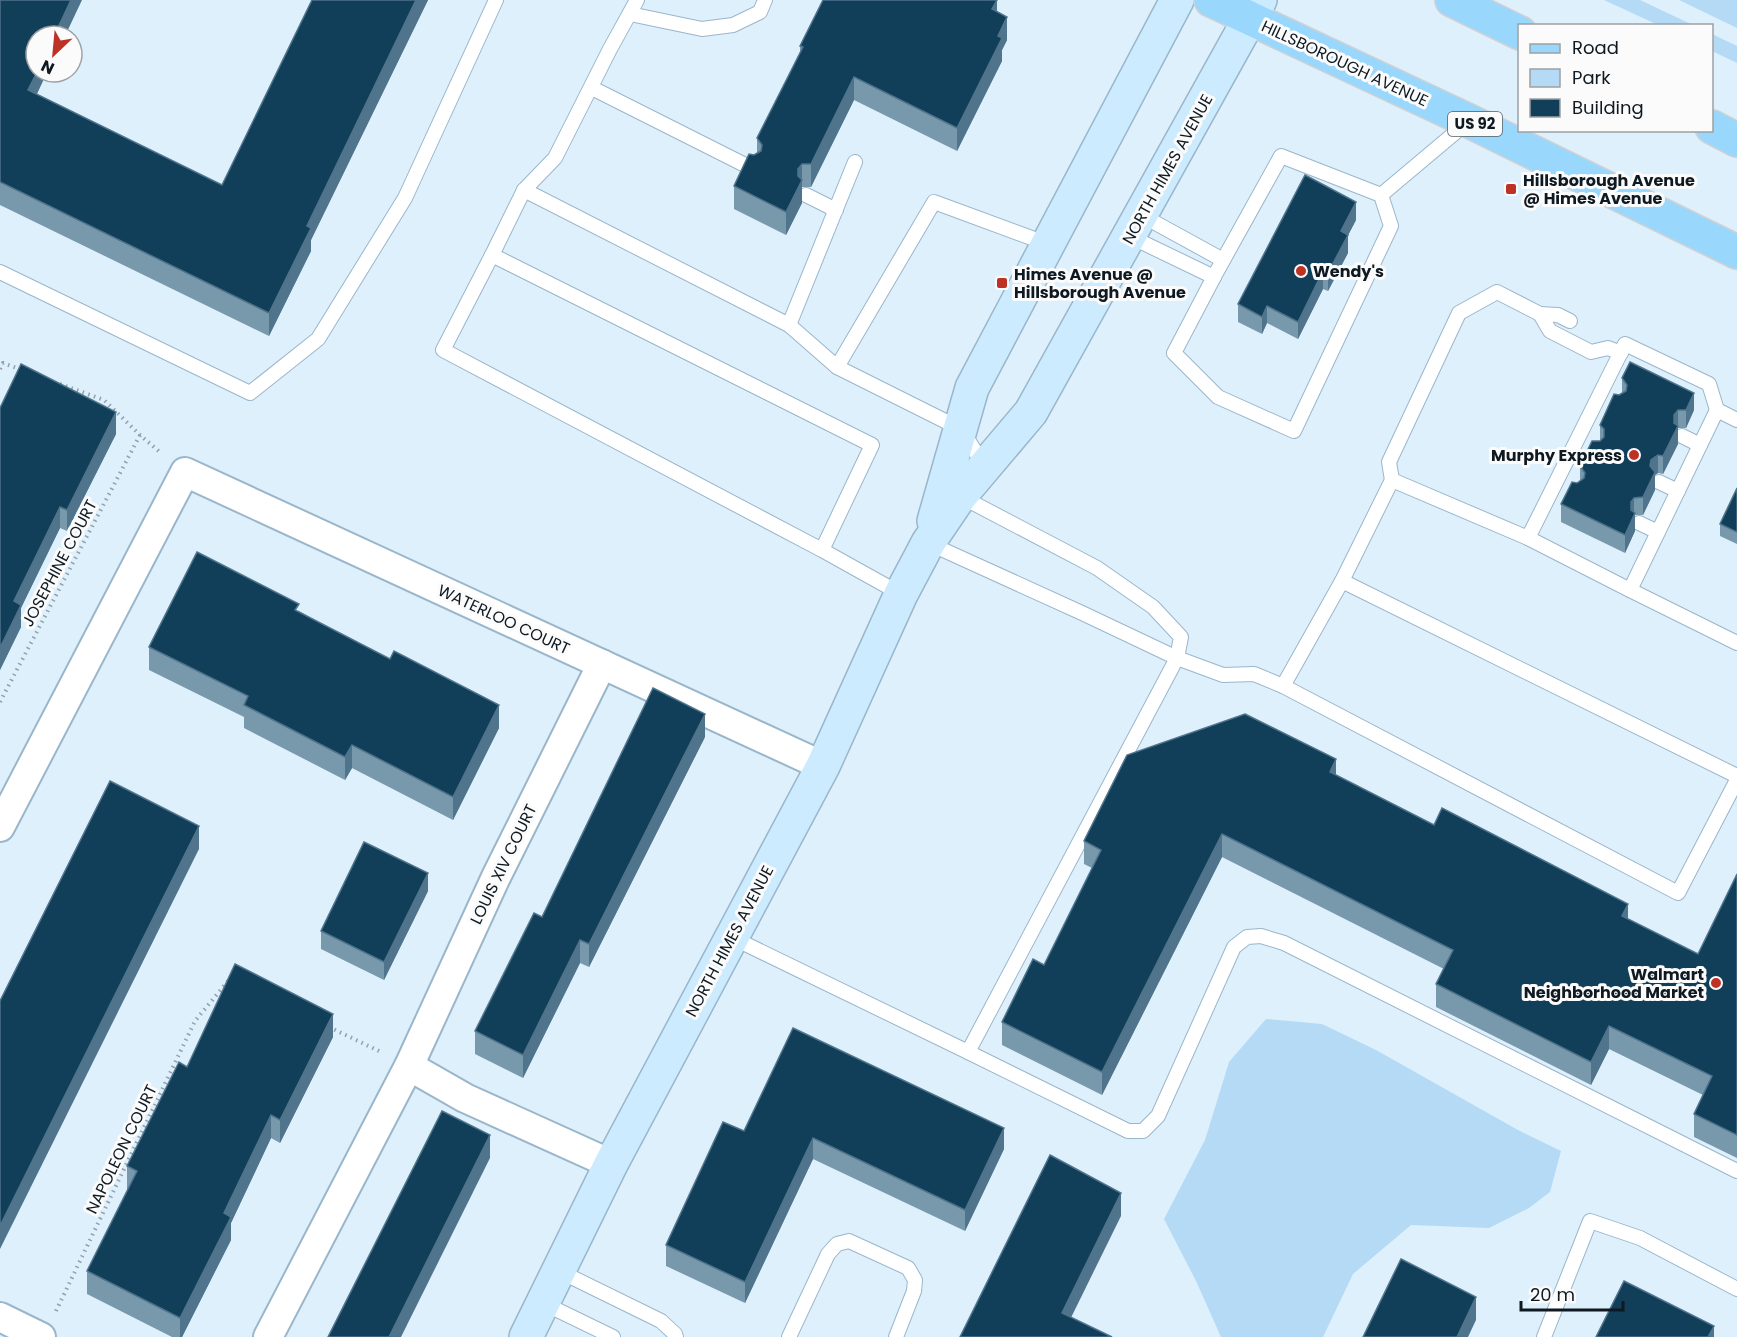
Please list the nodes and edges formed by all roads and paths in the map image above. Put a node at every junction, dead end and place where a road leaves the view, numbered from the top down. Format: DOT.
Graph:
graph roads {
  1 [pos="496,0"];
  2 [pos="637,0"];
  3 [pos="765,0"];
  4 [pos="1177,0"];
  5 [pos="1211,0"];
  6 [pos="1452,0"];
  7 [pos="1255,10"];
  8 [pos="630,14"];
  9 [pos="1518,32"];
  10 [pos="592,88"];
  11 [pos="1469,121"];
  12 [pos="1713,128"];
  13 [pos="1737,140"];
  14 [pos="855,162"];
  15 [pos="753,169"];
  16 [pos="524,190"];
  17 [pos="806,195"];
  18 [pos="1381,195"];
  19 [pos="836,210"];
  20 [pos="1135,226"];
  21 [pos="1048,244"];
  22 [pos="1737,252"];
  23 [pos="492,255"];
  24 [pos="1223,260"];
  25 [pos="0,272"];
  26 [pos="1214,277"];
  27 [pos="1540,314"];
  28 [pos="1570,321"];
  29 [pos="789,325"];
  30 [pos="1599,336"];
  31 [pos="1614,350"];
  32 [pos="837,367"];
  33 [pos="0,369"];
  34 [pos="25,371"];
  35 [pos="59,384"];
  36 [pos="1717,410"];
  37 [pos="1737,420"];
  38 [pos="961,429"];
  39 [pos="140,435"];
  40 [pos="1682,436"];
  41 [pos="1700,445"];
  42 [pos="985,467"];
  43 [pos="185,472"];
  44 [pos="1392,480"];
  45 [pos="1659,482"];
  46 [pos="1678,491"];
  47 [pos="952,492"];
  48 [pos="1639,523"];
  49 [pos="1658,532"];
  50 [pos="1528,538"];
  51 [pos="928,543"];
  52 [pos="822,550"];
  53 [pos="1342,580"];
  54 [pos="1630,590"];
  55 [pos="901,594"];
  56 [pos="1737,642"];
  57 [pos="1177,658"];
  58 [pos="602,664"];
  59 [pos="1283,687"];
  60 [pos="0,702"];
  61 [pos="823,766"];
  62 [pos="1737,778"];
  63 [pos="0,827"];
  64 [pos="732,937"];
  65 [pos="231,979"];
  66 [pos="325,1025"];
  67 [pos="968,1052"];
  68 [pos="409,1066"];
  69 [pos="611,1164"];
  70 [pos="1737,1172"];
  71 [pos="558,1270"];
  72 [pos="1737,1289"];
  73 [pos="543,1303"];
  74 [pos="0,1317"];
  75 [pos="48,1326"];
  76 [pos="268,1337"];
  77 [pos="526,1337"];
  78 [pos="613,1337"];
  79 [pos="676,1337"];
  80 [pos="789,1337"];
  81 [pos="896,1337"];
  82 [pos="1544,1337"];
  1 -- 25 [label="lane"];
  2 -- 8 [label="lane"];
  3 -- 8 [label="lane"];
  4 -- 21 [label="street, NORTH HIMES AVENUE"];
  5 -- 7 [label="main road, HILLSBOROUGH AVENUE / US 92"];
  6 -- 9 [label="main road"];
  7 -- 11 [label="main road, HILLSBOROUGH AVENUE / US 92"];
  7 -- 20 [label="street, NORTH HIMES AVENUE"];
  8 -- 10 [label="lane"];
  10 -- 15 [label="lane"];
  10 -- 16 [label="lane"];
  11 -- 18 [label="lane"];
  11 -- 22 [label="main road, HILLSBOROUGH AVENUE / US 92"];
  12 -- 13 [label="main road"];
  14 -- 19 [label="lane"];
  16 -- 23 [label="lane"];
  16 -- 29 [label="lane"];
  17 -- 19 [label="lane"];
  18 -- 24 [label="lane"];
  18 -- 26 [label="lane"];
  19 -- 29 [label="lane"];
  20 -- 24 [label="lane"];
  20 -- 26 [label="lane"];
  20 -- 42 [label="street, NORTH HIMES AVENUE"];
  21 -- 32 [label="lane"];
  21 -- 38 [label="street, NORTH HIMES AVENUE"];
  23 -- 52 [label="lane"];
  23 -- 52 [label="lane"];
  24 -- 26 [label="lane"];
  27 -- 28 [label="lane"];
  27 -- 31 [label="lane"];
  27 -- 44 [label="lane"];
  29 -- 32 [label="lane"];
  30 -- 31 [label="lane"];
  31 -- 36 [label="lane"];
  31 -- 50 [label="lane"];
  32 -- 38 [label="lane"];
  33 -- 34 [label="path"];
  35 -- 39 [label="path"];
  36 -- 37 [label="lane"];
  36 -- 41 [label="lane"];
  38 -- 42 [label="lane"];
  38 -- 47 [label="street, NORTH HIMES AVENUE"];
  39 -- 43 [label="path"];
  39 -- 60 [label="path, JOSEPHINE COURT"];
  40 -- 41 [label="lane"];
  41 -- 46 [label="lane"];
  42 -- 47 [label="street, NORTH HIMES AVENUE"];
  43 -- 58 [label="street, WATERLOO COURT"];
  43 -- 63 [label="street"];
  44 -- 50 [label="lane"];
  44 -- 53 [label="lane"];
  45 -- 46 [label="lane"];
  46 -- 49 [label="lane"];
  47 -- 51 [label="street, NORTH HIMES AVENUE"];
  47 -- 57 [label="lane"];
  48 -- 49 [label="lane"];
  49 -- 54 [label="lane"];
  50 -- 54 [label="lane"];
  51 -- 55 [label="street, NORTH HIMES AVENUE"];
  51 -- 57 [label="lane"];
  52 -- 55 [label="lane"];
  53 -- 59 [label="lane"];
  53 -- 62 [label="lane"];
  54 -- 56 [label="lane"];
  55 -- 61 [label="street, NORTH HIMES AVENUE"];
  57 -- 59 [label="lane"];
  57 -- 67 [label="lane"];
  58 -- 61 [label="street, WATERLOO COURT"];
  58 -- 68 [label="street, LOUIS XIV COURT"];
  59 -- 62 [label="lane"];
  61 -- 64 [label="street, NORTH HIMES AVENUE"];
  64 -- 67 [label="lane"];
  64 -- 69 [label="street, NORTH HIMES AVENUE"];
  65 -- 75 [label="path, NAPOLEON COURT"];
  66 -- 68 [label="path"];
  67 -- 70 [label="lane"];
  68 -- 69 [label="street"];
  68 -- 76 [label="street, LOUIS XIV COURT"];
  69 -- 71 [label="street, NORTH HIMES AVENUE"];
  71 -- 73 [label="street, NORTH HIMES AVENUE"];
  71 -- 79 [label="lane"];
  72 -- 82 [label="lane"];
  73 -- 77 [label="street, NORTH HIMES AVENUE"];
  73 -- 78 [label="lane"];
  74 -- 75 [label="street"];
  80 -- 81 [label="lane"];
}
